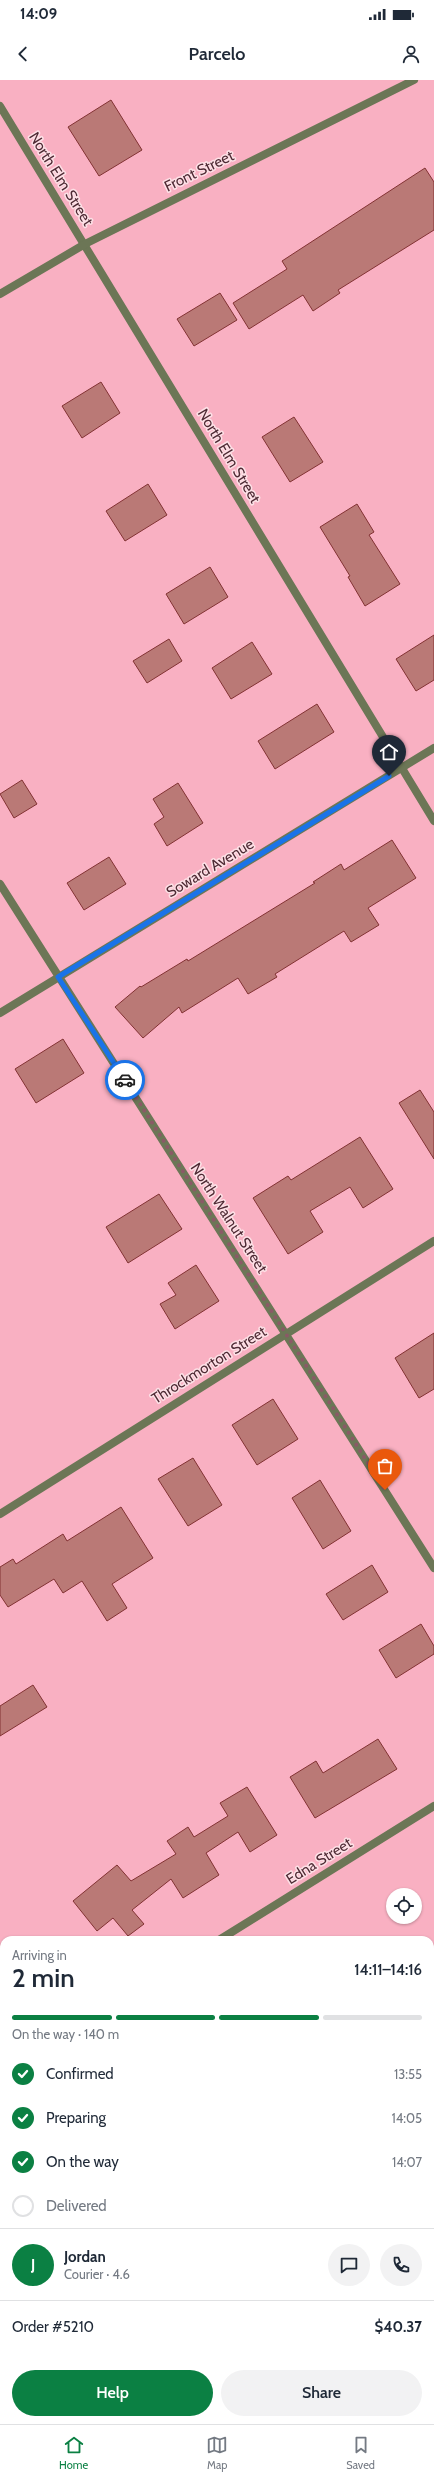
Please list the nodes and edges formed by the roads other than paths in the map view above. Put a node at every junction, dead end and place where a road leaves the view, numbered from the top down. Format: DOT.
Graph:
graph roads {
  1 [pos="414,80"];
  2 [pos="0,106"];
  3 [pos="85,244"];
  4 [pos="0,294"];
  5 [pos="434,748"];
  6 [pos="402,768"];
  7 [pos="434,821"];
  8 [pos="0,884"];
  9 [pos="58,977"];
  10 [pos="0,1013"];
  11 [pos="434,1241"];
  12 [pos="286,1333"];
  13 [pos="0,1514"];
  14 [pos="434,1568"];
  15 [pos="434,1806"];
  16 [pos="226,1936"];
  1 -- 3 [label="street, Front Street"];
  2 -- 3 [label="street, North Elm Street"];
  3 -- 4 [label="street, Front Street"];
  3 -- 6 [label="street, North Elm Street"];
  5 -- 6 [label="street, Soward Avenue"];
  6 -- 7 [label="street, North Elm Street"];
  6 -- 9 [label="street, Soward Avenue"];
  8 -- 9 [label="street, North Walnut Street"];
  9 -- 10 [label="street, Soward Avenue"];
  9 -- 12 [label="street, North Walnut Street"];
  11 -- 12 [label="street, Throckmorton Street"];
  12 -- 13 [label="street, Throckmorton Street"];
  12 -- 14 [label="street, North Walnut Street"];
  15 -- 16 [label="street, Edna Street"];
}
